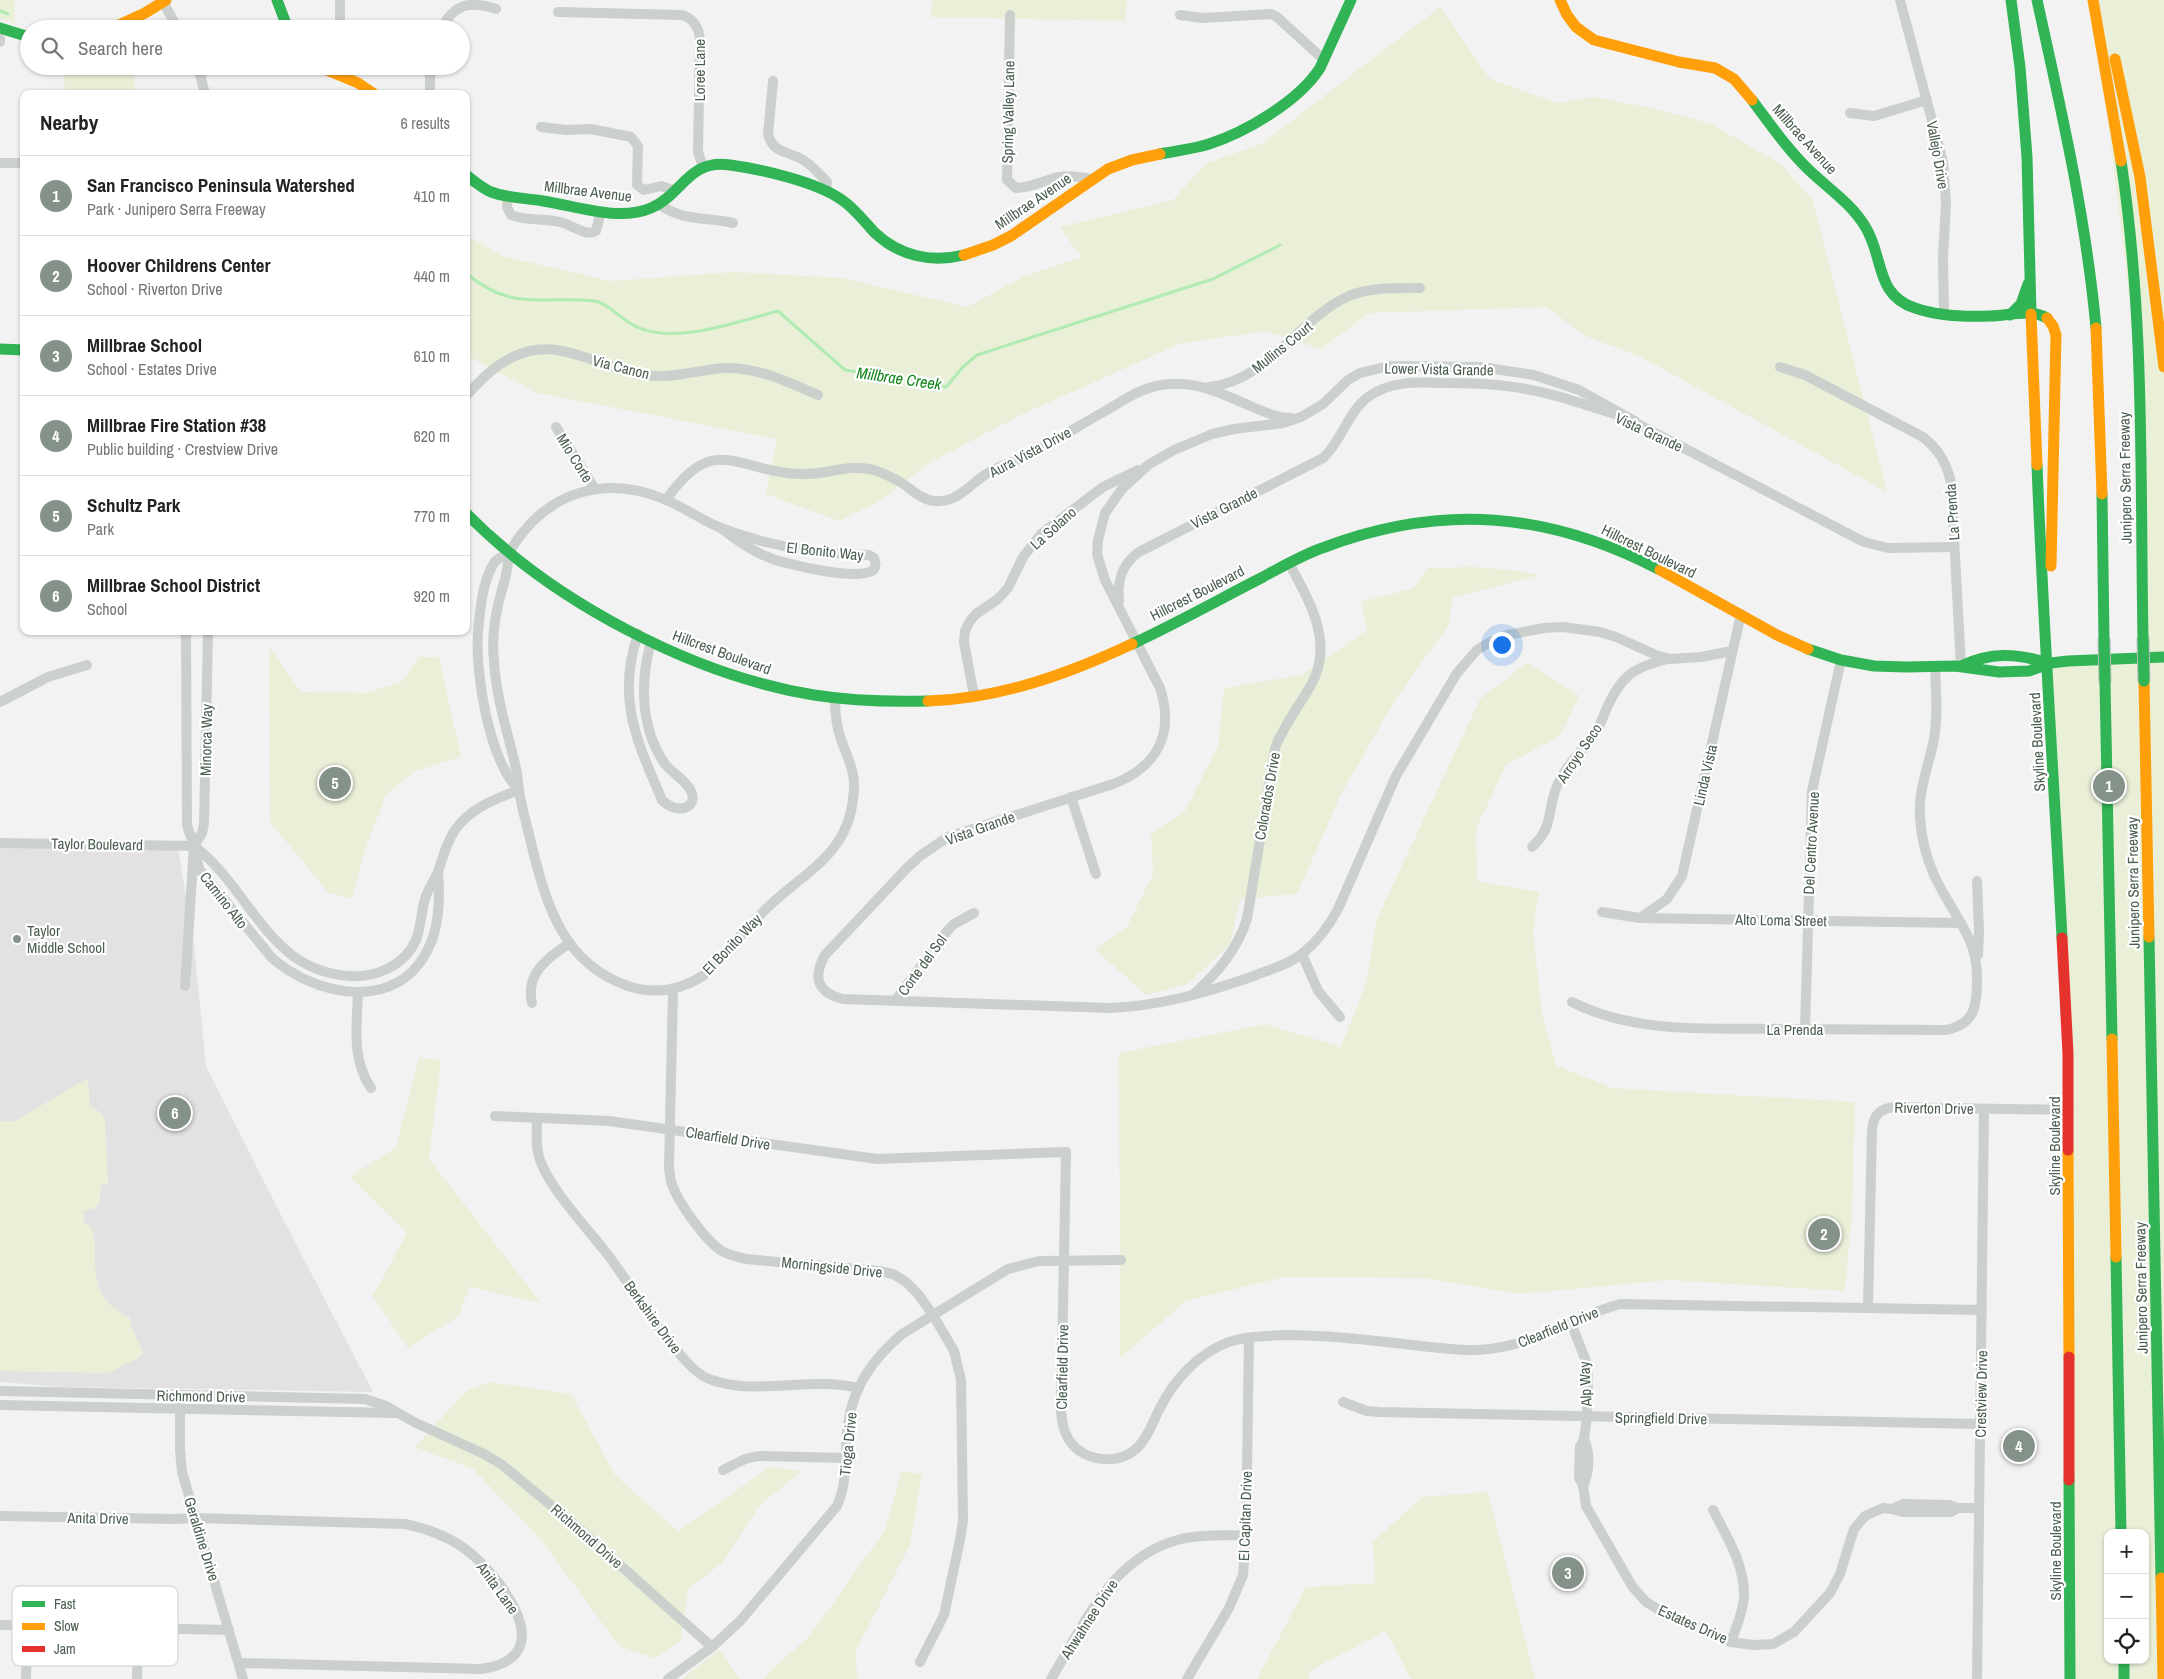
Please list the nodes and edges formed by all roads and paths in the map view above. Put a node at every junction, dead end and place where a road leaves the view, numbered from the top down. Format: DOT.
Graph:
graph roads {
  1 [pos="276,0"];
  2 [pos="340,0"];
  3 [pos="1351,0"];
  4 [pos="1560,0"];
  5 [pos="1900,0"];
  6 [pos="2011,0"];
  7 [pos="2036,0"];
  8 [pos="2093,0"];
  9 [pos="2101,0"];
  10 [pos="164,1"];
  11 [pos="496,9"];
  12 [pos="558,12"];
  13 [pos="1010,15"];
  14 [pos="1180,15"];
  15 [pos="130,20"];
  16 [pos="174,20"];
  17 [pos="284,20"];
  18 [pos="340,20"];
  19 [pos="446,20"];
  20 [pos="0,28"];
  21 [pos="20,34"];
  22 [pos="1323,59"];
  23 [pos="200,75"];
  24 [pos="343,75"];
  25 [pos="430,75"];
  26 [pos="773,81"];
  27 [pos="204,90"];
  28 [pos="368,90"];
  29 [pos="430,90"];
  30 [pos="1927,100"];
  31 [pos="1850,113"];
  32 [pos="541,127"];
  33 [pos="0,163"];
  34 [pos="20,163"];
  35 [pos="703,167"];
  36 [pos="470,178"];
  37 [pos="1092,179"];
  38 [pos="673,190"];
  39 [pos="826,191"];
  40 [pos="508,196"];
  41 [pos="659,204"];
  42 [pos="601,211"];
  43 [pos="733,223"];
  44 [pos="2030,272"];
  45 [pos="1420,288"];
  46 [pos="1944,314"];
  47 [pos="2031,314"];
  48 [pos="2010,315"];
  49 [pos="0,349"];
  50 [pos="20,350"];
  51 [pos="1780,367"];
  52 [pos="2164,368"];
  53 [pos="1208,388"];
  54 [pos="470,392"];
  55 [pos="818,395"];
  56 [pos="1301,417"];
  57 [pos="1635,421"];
  58 [pos="556,427"];
  59 [pos="1148,465"];
  60 [pos="595,489"];
  61 [pos="666,500"];
  62 [pos="470,517"];
  63 [pos="721,528"];
  64 [pos="1954,547"];
  65 [pos="508,553"];
  66 [pos="1290,563"];
  67 [pos="1119,605"];
  68 [pos="1741,614"];
  69 [pos="2043,614"];
  70 [pos="638,634"];
  71 [pos="186,635"];
  72 [pos="208,635"];
  73 [pos="1136,641"];
  74 [pos="652,642"];
  75 [pos="1732,651"];
  76 [pos="2164,658"];
  77 [pos="1670,659"];
  78 [pos="1841,660"];
  79 [pos="2047,663"];
  80 [pos="87,665"];
  81 [pos="1961,666"];
  82 [pos="1935,667"];
  83 [pos="974,696"];
  84 [pos="835,698"];
  85 [pos="0,702"];
  86 [pos="519,790"];
  87 [pos="1071,797"];
  88 [pos="0,843"];
  89 [pos="194,846"];
  90 [pos="1532,847"];
  91 [pos="438,872"];
  92 [pos="1096,874"];
  93 [pos="1978,881"];
  94 [pos="974,912"];
  95 [pos="1602,912"];
  96 [pos="1640,918"];
  97 [pos="1808,920"];
  98 [pos="1961,923"];
  99 [pos="570,943"];
  100 [pos="1302,954"];
  101 [pos="1977,971"];
  102 [pos="185,986"];
  103 [pos="673,990"];
  104 [pos="358,992"];
  105 [pos="1192,996"];
  106 [pos="895,1001"];
  107 [pos="1572,1002"];
  108 [pos="532,1003"];
  109 [pos="1340,1017"];
  110 [pos="1805,1029"];
  111 [pos="371,1088"];
  112 [pos="1984,1109"];
  113 [pos="2069,1110"];
  114 [pos="496,1116"];
  115 [pos="536,1118"];
  116 [pos="670,1130"];
  117 [pos="1121,1260"];
  118 [pos="1064,1261"];
  119 [pos="1868,1308"];
  120 [pos="1982,1310"];
  121 [pos="933,1315"];
  122 [pos="1571,1323"];
  123 [pos="1249,1338"];
  124 [pos="858,1388"];
  125 [pos="0,1391"];
  126 [pos="181,1396"];
  127 [pos="1343,1402"];
  128 [pos="0,1405"];
  129 [pos="180,1409"];
  130 [pos="398,1413"];
  131 [pos="1587,1417"];
  132 [pos="1980,1424"];
  133 [pos="846,1458"];
  134 [pos="724,1470"];
  135 [pos="1979,1508"];
  136 [pos="1713,1510"];
  137 [pos="0,1516"];
  138 [pos="196,1518"];
  139 [pos="2121,1529"];
  140 [pos="1246,1535"];
  141 [pos="178,1629"];
  142 [pos="229,1630"];
  143 [pos="1731,1642"];
  144 [pos="712,1647"];
  145 [pos="920,1662"];
  146 [pos="239,1664"];
  147 [pos="2124,1664"];
  148 [pos="26,1666"];
  149 [pos="137,1666"];
  150 [pos="26,1679"];
  151 [pos="137,1679"];
  152 [pos="244,1679"];
  153 [pos="668,1679"];
  154 [pos="1051,1679"];
  155 [pos="1187,1679"];
  156 [pos="1977,1679"];
  157 [pos="2070,1679"];
  158 [pos="2124,1679"];
  159 [pos="2163,1679"];
  1 -- 17 [label="main road"];
  2 -- 18 [label="street"];
  3 -- 22 [label="main road, Millbrae Avenue"];
  4 -- 46 [label="main road, Millbrae Avenue"];
  5 -- 30 [label="street, Vallejo Drive"];
  6 -- 44 [label="main road"];
  7 -- 139 [label="main road, Junipero Serra Freeway, bridge"];
  8 -- 159 [label="main road, Junipero Serra Freeway, bridge"];
  9 -- 52 [label="main road"];
  10 -- 15 [label="main road"];
  10 -- 16 [label="street"];
  11 -- 19 [label="street"];
  12 -- 35 [label="street, Loree Lane"];
  13 -- 37 [label="street, Spring Valley Lane"];
  14 -- 22 [label="street"];
  20 -- 21 [label="main road"];
  22 -- 37 [label="main road, Millbrae Avenue"];
  23 -- 27 [label="street"];
  24 -- 28 [label="main road"];
  25 -- 29 [label="street"];
  26 -- 39 [label="street"];
  30 -- 31 [label="street"];
  30 -- 46 [label="street, Vallejo Drive"];
  32 -- 38 [label="street"];
  33 -- 34 [label="street"];
  35 -- 38 [label="main road, Millbrae Avenue"];
  35 -- 39 [label="main road, Millbrae Avenue"];
  36 -- 40 [label="main road, Millbrae Avenue"];
  37 -- 39 [label="main road, Millbrae Avenue"];
  38 -- 41 [label="main road, Millbrae Avenue"];
  40 -- 42 [label="main road, Millbrae Avenue"];
  40 -- 42 [label="street"];
  41 -- 42 [label="main road, Millbrae Avenue"];
  41 -- 43 [label="street"];
  44 -- 47 [label="main road"];
  44 -- 48 [label="main road"];
  45 -- 53 [label="street, Mullins Court"];
  46 -- 48 [label="main road, Millbrae Avenue"];
  47 -- 48 [label="main road, Millbrae Avenue"];
  47 -- 69 [label="main road, Skyline Boulevard"];
  47 -- 69 [label="main road, Skyline Boulevard"];
  49 -- 50 [label="main road"];
  51 -- 64 [label="street, La Prenda"];
  53 -- 56 [label="street"];
  53 -- 61 [label="street, Aura Vista Drive"];
  54 -- 55 [label="street, Via Canon"];
  56 -- 57 [label="street, Lower Vista Grande"];
  56 -- 59 [label="street, Lower Vista Grande"];
  57 -- 64 [label="street, Vista Grande"];
  57 -- 67 [label="street, Vista Grande"];
  58 -- 60 [label="street, Mio Corte"];
  59 -- 67 [label="street, Lower Vista Grande"];
  59 -- 83 [label="street, La Solano"];
  60 -- 61 [label="street, El Bonito Way"];
  60 -- 65 [label="street, El Bonito Way"];
  61 -- 63 [label="street, El Bonito Way"];
  62 -- 65 [label="main road, Hillcrest Boulevard"];
  63 -- 63 [label="street, El Bonito Way"];
  64 -- 81 [label="street, La Prenda"];
  65 -- 70 [label="main road, Hillcrest Boulevard"];
  65 -- 86 [label="street, El Bonito Way"];
  65 -- 86 [label="street, El Bonito Way"];
  66 -- 68 [label="main road, Hillcrest Boulevard"];
  66 -- 73 [label="main road, Hillcrest Boulevard"];
  66 -- 105 [label="street, Colorados Drive"];
  67 -- 73 [label="street, Vista Grande"];
  68 -- 75 [label="street, Linda Vista"];
  68 -- 78 [label="main road, Hillcrest Boulevard"];
  69 -- 79 [label="main road, Skyline Boulevard"];
  70 -- 74 [label="main road, Hillcrest Boulevard"];
  70 -- 74 [label="street"];
  71 -- 89 [label="street, Minorca Way"];
  72 -- 89 [label="street, Minorca Way"];
  73 -- 83 [label="main road, Hillcrest Boulevard"];
  73 -- 87 [label="street, Vista Grande"];
  74 -- 84 [label="main road, Hillcrest Boulevard"];
  75 -- 77 [label="street, Vista Grande"];
  75 -- 96 [label="street, Linda Vista"];
  76 -- 79 [label="main road, Hillcrest Boulevard"];
  77 -- 90 [label="street, Arroyo Seco"];
  77 -- 100 [label="street, Vista Grande"];
  78 -- 82 [label="main road, Hillcrest Boulevard"];
  78 -- 97 [label="street, Del Centro Avenue"];
  79 -- 81 [label="main road, Hillcrest Boulevard"];
  79 -- 81 [label="main road, Hillcrest Boulevard"];
  79 -- 113 [label="main road, Skyline Boulevard"];
  80 -- 85 [label="street"];
  81 -- 82 [label="main road, Hillcrest Boulevard"];
  82 -- 98 [label="street, La Prenda"];
  83 -- 84 [label="main road, Hillcrest Boulevard"];
  84 -- 103 [label="street, El Bonito Way"];
  86 -- 91 [label="street, Camino Alto"];
  86 -- 99 [label="street, El Bonito Way"];
  87 -- 92 [label="street"];
  87 -- 106 [label="street, Vista Grande"];
  88 -- 89 [label="street, Taylor Boulevard"];
  89 -- 91 [label="street, Camino Alto"];
  89 -- 102 [label="street, Minorca Way"];
  89 -- 104 [label="street, Camino Alto"];
  91 -- 104 [label="street, Camino Alto"];
  93 -- 101 [label="street, La Prenda"];
  94 -- 106 [label="street, Corte del Sol"];
  95 -- 96 [label="street, Alto Loma Street"];
  96 -- 97 [label="street, Alto Loma Street"];
  97 -- 98 [label="street, Alto Loma Street"];
  97 -- 110 [label="street, Del Centro Avenue"];
  98 -- 101 [label="street, La Prenda"];
  99 -- 103 [label="street, El Bonito Way"];
  99 -- 108 [label="street"];
  100 -- 105 [label="street, Vista Grande"];
  100 -- 109 [label="street"];
  101 -- 110 [label="street, La Prenda"];
  103 -- 116 [label="street, Morningside Drive"];
  104 -- 111 [label="street"];
  105 -- 106 [label="street, Vista Grande"];
  107 -- 110 [label="street, La Prenda"];
  112 -- 113 [label="street, Riverton Drive"];
  112 -- 119 [label="street, Riverton Drive"];
  112 -- 120 [label="street, Crestview Drive"];
  113 -- 157 [label="main road, Skyline Boulevard"];
  114 -- 115 [label="street, Clearfield Drive"];
  115 -- 116 [label="street, Clearfield Drive"];
  115 -- 124 [label="street, Berkshire Drive"];
  116 -- 118 [label="street, Clearfield Drive"];
  116 -- 121 [label="street, Morningside Drive"];
  117 -- 118 [label="street, Tioga Drive"];
  118 -- 121 [label="street, Tioga Drive"];
  118 -- 123 [label="street, Clearfield Drive"];
  119 -- 120 [label="street, Clearfield Drive"];
  119 -- 122 [label="street, Clearfield Drive"];
  120 -- 132 [label="street, Crestview Drive"];
  121 -- 124 [label="street, Tioga Drive"];
  121 -- 145 [label="street, Morningside Drive"];
  122 -- 123 [label="street, Clearfield Drive"];
  122 -- 131 [label="street, Alp Way"];
  123 -- 140 [label="street, El Capitan Drive"];
  124 -- 133 [label="street, Tioga Drive"];
  125 -- 126 [label="street, Richmond Drive"];
  126 -- 129 [label="street, Geraldine Drive"];
  126 -- 130 [label="street, Richmond Drive"];
  127 -- 131 [label="street, Springfield Drive"];
  128 -- 129 [label="street, Richmond Drive"];
  129 -- 130 [label="street, Richmond Drive"];
  129 -- 138 [label="street, Geraldine Drive"];
  130 -- 144 [label="street, Richmond Drive"];
  131 -- 132 [label="street, Springfield Drive"];
  131 -- 143 [label="street, Estates Drive"];
  132 -- 135 [label="street, Crestview Drive"];
  133 -- 134 [label="street"];
  133 -- 144 [label="street, Tioga Drive"];
  135 -- 143 [label="street, Estates Drive"];
  135 -- 156 [label="street, Crestview Drive"];
  136 -- 143 [label="street"];
  137 -- 138 [label="street, Anita Drive"];
  138 -- 142 [label="street, Geraldine Drive"];
  138 -- 146 [label="street, Anita Lane"];
  140 -- 154 [label="street, Ahwahnee Drive"];
  140 -- 155 [label="street, El Capitan Drive"];
  141 -- 142 [label="street"];
  142 -- 146 [label="street, Geraldine Drive"];
  144 -- 153 [label="street, Tioga Drive"];
  146 -- 152 [label="street, Geraldine Drive"];
  147 -- 158 [label="main road"];
  148 -- 150 [label="street"];
  149 -- 151 [label="street"];
}
